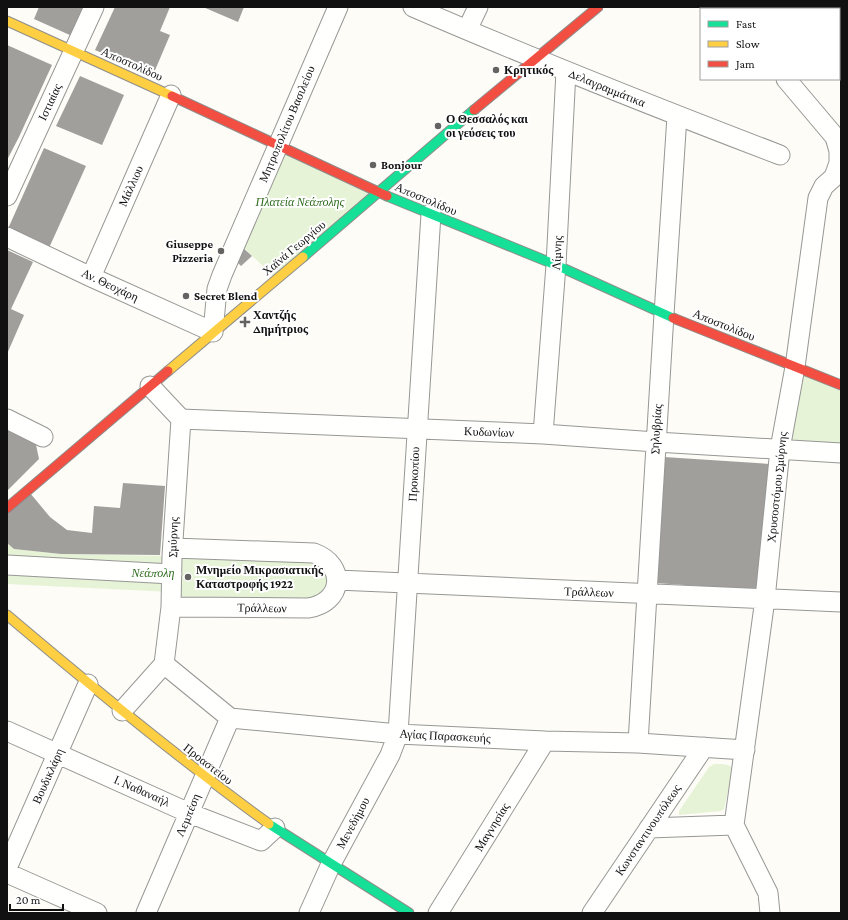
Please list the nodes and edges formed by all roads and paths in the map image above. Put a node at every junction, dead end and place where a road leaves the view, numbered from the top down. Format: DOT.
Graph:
graph roads {
  1 [pos="94,7"];
  2 [pos="338,7"];
  3 [pos="413,7"];
  4 [pos="478,7"];
  5 [pos="598,7"];
  6 [pos="7,21"];
  7 [pos="468,30"];
  8 [pos="74,51"];
  9 [pos="534,59"];
  10 [pos="566,71"];
  11 [pos="787,80"];
  12 [pos="171,95"];
  13 [pos="677,116"];
  14 [pos="278,144"];
  15 [pos="780,155"];
  16 [pos="837,178"];
  17 [pos="378,192"];
  18 [pos="7,196"];
  19 [pos="431,214"];
  20 [pos="7,237"];
  21 [pos="556,265"];
  22 [pos="91,277"];
  23 [pos="664,314"];
  24 [pos="213,332"];
  25 [pos="795,367"];
  26 [pos="841,385"];
  27 [pos="150,386"];
  28 [pos="7,419"];
  29 [pos="181,419"];
  30 [pos="417,429"];
  31 [pos="543,434"];
  32 [pos="43,437"];
  33 [pos="656,442"];
  34 [pos="780,449"];
  35 [pos="841,453"];
  36 [pos="7,508"];
  37 [pos="173,548"];
  38 [pos="7,565"];
  39 [pos="172,574"];
  40 [pos="337,580"];
  41 [pos="408,584"];
  42 [pos="646,594"];
  43 [pos="765,599"];
  44 [pos="841,602"];
  45 [pos="171,607"];
  46 [pos="7,615"];
  47 [pos="164,664"];
  48 [pos="88,684"];
  49 [pos="122,711"];
  50 [pos="230,718"];
  51 [pos="7,731"];
  52 [pos="398,734"];
  53 [pos="545,741"];
  54 [pos="638,743"];
  55 [pos="704,747"];
  56 [pos="745,750"];
  57 [pos="58,753"];
  58 [pos="205,777"];
  59 [pos="189,813"];
  60 [pos="734,825"];
  61 [pos="275,828"];
  62 [pos="649,828"];
  63 [pos="331,864"];
  64 [pos="7,868"];
  65 [pos="7,873"];
  66 [pos="97,913"];
  67 [pos="146,913"];
  68 [pos="309,913"];
  69 [pos="409,913"];
  70 [pos="438,913"];
  71 [pos="592,913"];
  72 [pos="770,913"];
  1 -- 8 [label="street, Ιστιαίας"];
  2 -- 14 [label="street, Μητροπολίτου Βασιλείου"];
  3 -- 7 [label="street, Δελαγραμμάτικα"];
  4 -- 7 [label="street"];
  5 -- 9 [label="street, Χαϊνά Γεωργίου"];
  6 -- 8 [label="street, Αποστολίδου"];
  7 -- 9 [label="street, Δελαγραμμάτικα"];
  8 -- 12 [label="street, Αποστολίδου"];
  8 -- 18 [label="street, Ιστιαίας"];
  9 -- 10 [label="street, Δελαγραμμάτικα"];
  9 -- 17 [label="street, Χαϊνά Γεωργίου"];
  10 -- 13 [label="street, Δελαγραμμάτικα"];
  10 -- 21 [label="street, Λίμνης"];
  11 -- 16 [label="street, Χρυσοστόμου Σμύρνης"];
  12 -- 14 [label="street, Αποστολίδου"];
  12 -- 22 [label="street, Μάλλιου"];
  13 -- 15 [label="street, Δελαγραμμάτικα"];
  13 -- 23 [label="street, Σηλυβρίας"];
  14 -- 17 [label="street, Αποστολίδου"];
  14 -- 24 [label="street, Μητροπολίτου Βασιλείου"];
  16 -- 25 [label="street, Χρυσοστόμου Σμύρνης"];
  17 -- 19 [label="street, Αποστολίδου"];
  17 -- 24 [label="street, Χαϊνά Γεωργίου"];
  19 -- 21 [label="street, Αποστολίδου"];
  19 -- 30 [label="street, Προκοπίου"];
  20 -- 22 [label="street, Αν. Θεοχάρη"];
  21 -- 23 [label="street, Αποστολίδου"];
  21 -- 31 [label="street, Λίμνης"];
  22 -- 24 [label="street, Αν. Θεοχάρη"];
  23 -- 25 [label="street, Αποστολίδου"];
  23 -- 33 [label="street, Σηλυβρίας"];
  24 -- 27 [label="street, Χαϊνά Γεωργίου"];
  25 -- 26 [label="street, Αποστολίδου"];
  25 -- 34 [label="street, Χρυσοστόμου Σμύρνης"];
  27 -- 29 [label="street"];
  27 -- 36 [label="street, Χαϊνά Γεωργίου"];
  28 -- 32 [label="street"];
  29 -- 30 [label="street, Κυδωνίων"];
  29 -- 37 [label="street, Σμύρνης"];
  30 -- 31 [label="street, Κυδωνίων"];
  30 -- 41 [label="street, Προκοπίου"];
  31 -- 33 [label="street, Κυδωνίων"];
  33 -- 34 [label="street, Κυδωνίων"];
  33 -- 42 [label="street, Σηλυβρίας"];
  34 -- 35 [label="street, Κυδωνίων"];
  34 -- 43 [label="street, Χρυσοστόμου Σμύρνης"];
  37 -- 39 [label="street, Σμύρνης"];
  37 -- 40 [label="street"];
  38 -- 39 [label="street"];
  39 -- 45 [label="street, Σμύρνης"];
  40 -- 41 [label="street, Τράλλεων"];
  40 -- 45 [label="street, Τράλλεων"];
  41 -- 42 [label="street, Τράλλεων"];
  41 -- 52 [label="street, Προκοπίου"];
  42 -- 43 [label="street, Τράλλεων"];
  42 -- 54 [label="street, Σηλυβρίας"];
  43 -- 44 [label="street, Τράλλεων"];
  43 -- 56 [label="street, Χρυσοστόμου Σμύρνης"];
  45 -- 47 [label="street, Σμύρνης"];
  46 -- 48 [label="street, Προαστείου"];
  47 -- 49 [label="street"];
  47 -- 50 [label="street"];
  48 -- 49 [label="street, Προαστείου"];
  48 -- 57 [label="street, Βουδικλάρη"];
  49 -- 58 [label="street, Προαστείου"];
  50 -- 52 [label="street, Αγίας Παρασκευής"];
  50 -- 58 [label="street, Λεμπέση"];
  51 -- 57 [label="street, Ι. Ναθαναήλ"];
  52 -- 53 [label="street, Αγίας Παρασκευής"];
  52 -- 63 [label="street, Μενεδήμου"];
  53 -- 54 [label="street, Αγίας Παρασκευής"];
  53 -- 70 [label="street, Μαγνησίας"];
  54 -- 55 [label="street, Αγίας Παρασκευής"];
  55 -- 56 [label="street, Αγίας Παρασκευής"];
  55 -- 62 [label="street, Κωνσταντινουπόλεως"];
  56 -- 60 [label="street, Χρυσοστόμου Σμύρνης"];
  57 -- 59 [label="street, Ι. Ναθαναήλ"];
  57 -- 64 [label="street, Βουδικλάρη"];
  58 -- 59 [label="street, Λεμπέση"];
  58 -- 61 [label="street, Προαστείου"];
  59 -- 61 [label="street, Ι. Ναθαναήλ"];
  59 -- 67 [label="street, Λεμπέση"];
  60 -- 62 [label="street"];
  60 -- 72 [label="street"];
  61 -- 63 [label="street, Προαστείου"];
  62 -- 71 [label="street, Κωνσταντινουπόλεως"];
  63 -- 68 [label="street, Μενεδήμου"];
  63 -- 69 [label="street, Προαστείου"];
  65 -- 66 [label="street"];
}
